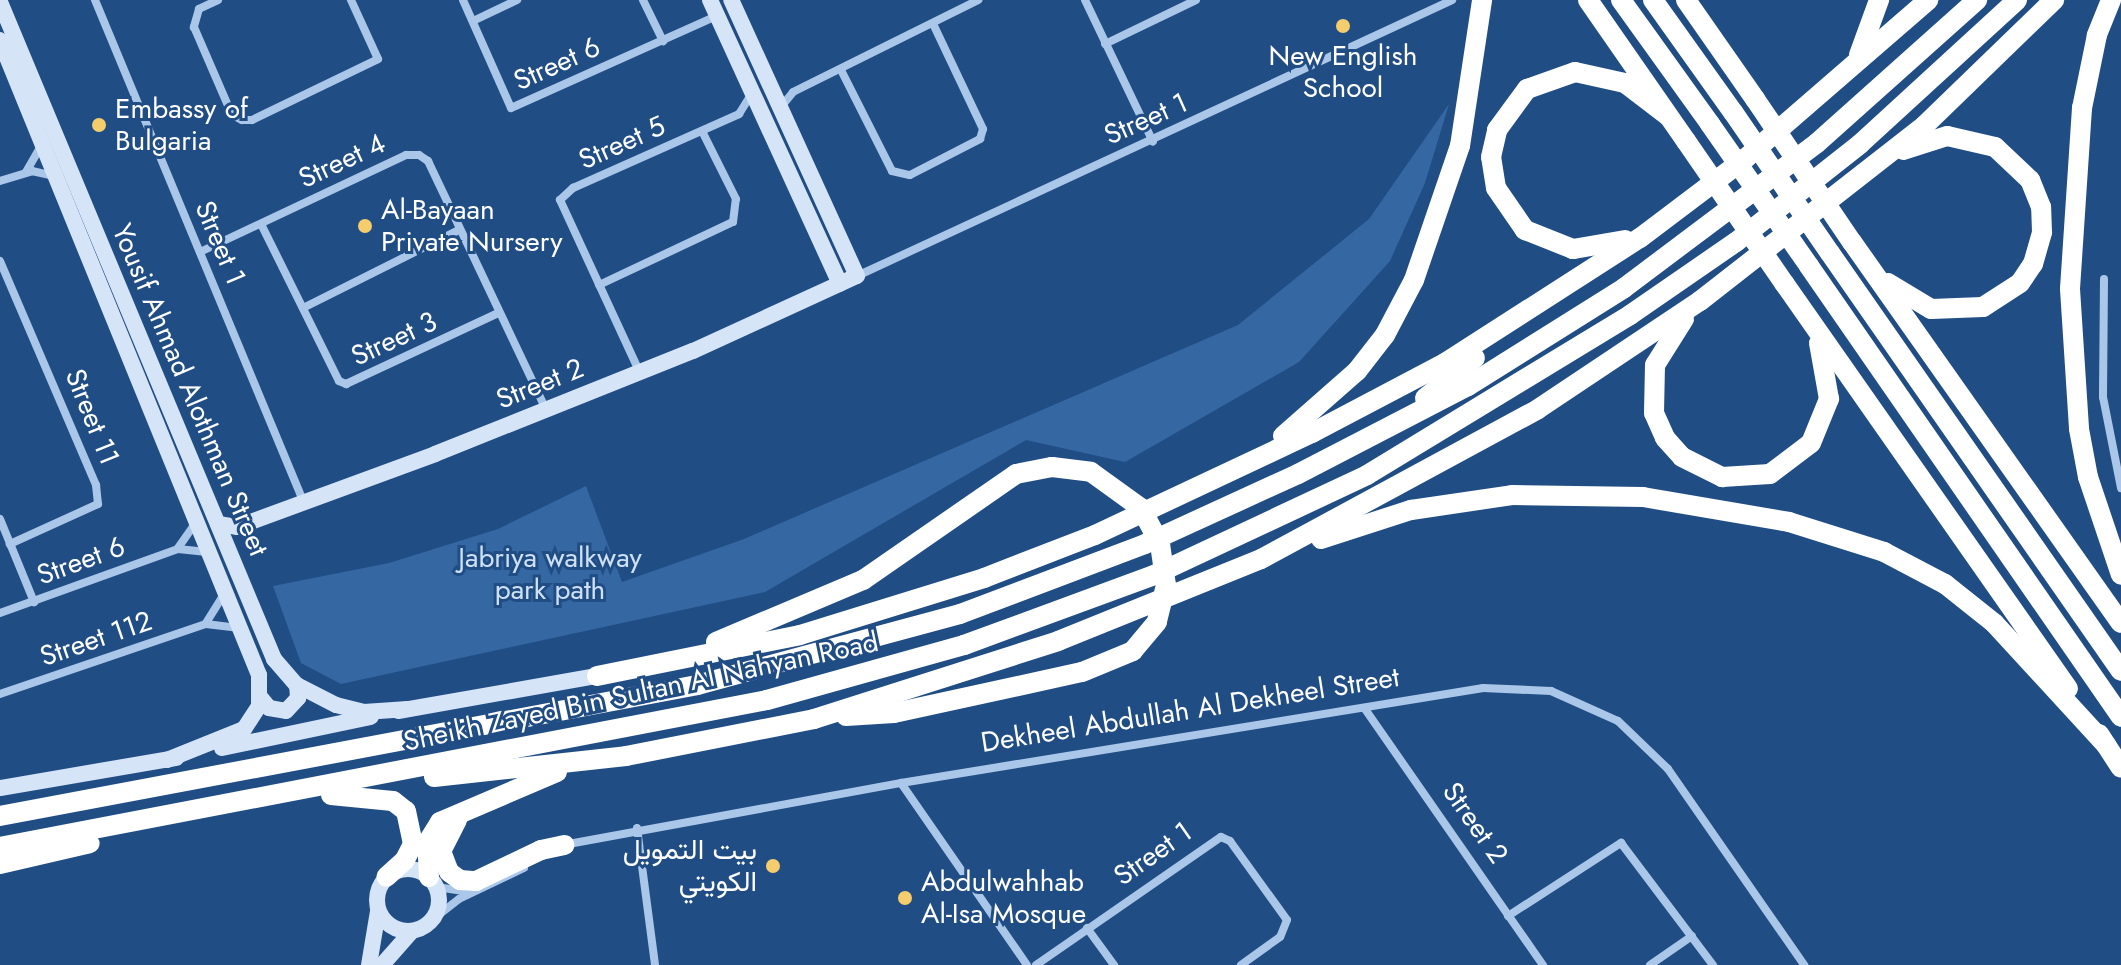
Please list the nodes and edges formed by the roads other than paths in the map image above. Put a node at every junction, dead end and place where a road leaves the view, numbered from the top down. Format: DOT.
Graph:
graph roads {
  1 [pos="95,0"];
  2 [pos="218,0"];
  3 [pos="351,0"];
  4 [pos="463,0"];
  5 [pos="517,0"];
  6 [pos="643,0"];
  7 [pos="710,0"];
  8 [pos="731,0"];
  9 [pos="978,0"];
  10 [pos="1085,0"];
  11 [pos="1196,0"];
  12 [pos="1452,0"];
  13 [pos="1482,0"];
  14 [pos="1588,0"];
  15 [pos="1621,0"];
  16 [pos="1653,0"];
  17 [pos="1686,0"];
  18 [pos="1706,0"];
  19 [pos="1879,0"];
  20 [pos="1928,0"];
  21 [pos="1977,0"];
  22 [pos="2017,0"];
  23 [pos="2042,0"];
  24 [pos="2054,0"];
  25 [pos="2111,0"];
  26 [pos="0,2"];
  27 [pos="720,8"];
  28 [pos="0,17"];
  29 [pos="473,21"];
  30 [pos="934,26"];
  31 [pos="2024,32"];
  32 [pos="0,40"];
  33 [pos="663,41"];
  34 [pos="1105,44"];
  35 [pos="22,55"];
  36 [pos="758,57"];
  37 [pos="1726,59"];
  38 [pos="1854,65"];
  39 [pos="841,70"];
  40 [pos="772,89"];
  41 [pos="793,92"];
  42 [pos="752,93"];
  43 [pos="781,107"];
  44 [pos="739,114"];
  45 [pos="1668,116"];
  46 [pos="764,118"];
  47 [pos="702,131"];
  48 [pos="1153,142"];
  49 [pos="41,143"];
  50 [pos="1879,164"];
  51 [pos="26,172"];
  52 [pos="55,177"];
  53 [pos="0,181"];
  54 [pos="261,224"];
  55 [pos="459,230"];
  56 [pos="1651,230"];
  57 [pos="200,252"];
  58 [pos="0,261"];
  59 [pos="1873,272"];
  60 [pos="857,276"];
  61 [pos="2104,279"];
  62 [pos="840,284"];
  63 [pos="599,285"];
  64 [pos="1550,299"];
  65 [pos="1700,301"];
  66 [pos="1801,307"];
  67 [pos="303,308"];
  68 [pos="498,313"];
  69 [pos="1878,318"];
  70 [pos="1864,348"];
  71 [pos="640,373"];
  72 [pos="547,410"];
  73 [pos="1389,427"];
  74 [pos="1258,455"];
  75 [pos="2121,488"];
  76 [pos="2032,502"];
  77 [pos="304,504"];
  78 [pos="0,519"];
  79 [pos="196,520"];
  80 [pos="218,524"];
  81 [pos="237,527"];
  82 [pos="10,544"];
  83 [pos="226,544"];
  84 [pos="178,549"];
  85 [pos="1207,552"];
  86 [pos="210,553"];
  87 [pos="1261,559"];
  88 [pos="2121,575"];
  89 [pos="1999,585"];
  90 [pos="225,589"];
  91 [pos="34,602"];
  92 [pos="0,613"];
  93 [pos="2121,623"];
  94 [pos="206,624"];
  95 [pos="242,629"];
  96 [pos="1013,654"];
  97 [pos="2121,671"];
  98 [pos="597,676"];
  99 [pos="297,685"];
  100 [pos="0,694"];
  101 [pos="261,698"];
  102 [pos="408,709"];
  103 [pos="1365,709"];
  104 [pos="2121,717"];
  105 [pos="814,719"];
  106 [pos="2106,745"];
  107 [pos="167,760"];
  108 [pos="583,762"];
  109 [pos="2121,768"];
  110 [pos="390,775"];
  111 [pos="901,783"];
  112 [pos="0,788"];
  113 [pos="275,796"];
  114 [pos="238,803"];
  115 [pos="478,803"];
  116 [pos="0,816"];
  117 [pos="637,828"];
  118 [pos="564,845"];
  119 [pos="0,847"];
  120 [pos="0,864"];
  121 [pos="386,877"];
  122 [pos="433,882"];
  123 [pos="474,892"];
  124 [pos="377,909"];
  125 [pos="1508,916"];
  126 [pos="432,920"];
  127 [pos="1087,928"];
  128 [pos="412,931"];
  129 [pos="1692,936"];
  130 [pos="369,965"];
  131 [pos="382,965"];
  132 [pos="655,965"];
  133 [pos="1027,965"];
  134 [pos="1036,965"];
  135 [pos="1114,965"];
  136 [pos="1241,965"];
  137 [pos="1543,965"];
  138 [pos="1650,965"];
  139 [pos="1713,965"];
  140 [pos="1804,965"];
  1 -- 57 [label="street, Street 1"];
  2 -- 3 [label="street"];
  4 -- 29 [label="street, Street 6"];
  5 -- 29 [label="street"];
  6 -- 33 [label="street"];
  7 -- 27 [label="street"];
  8 -- 36 [label="street"];
  9 -- 30 [label="street"];
  10 -- 34 [label="street"];
  11 -- 34 [label="street"];
  12 -- 48 [label="street, Street 1"];
  13 -- 74 [label="highway"];
  14 -- 45 [label="highway"];
  15 -- 70 [label="highway, bridge"];
  16 -- 69 [label="highway, bridge"];
  17 -- 37 [label="highway"];
  18 -- 37 [label="highway"];
  19 -- 38 [label="highway"];
  20 -- 38 [label="highway"];
  21 -- 73 [label="highway, Sheikh Zayed Bin Sultan Al Nahyan Road"];
  22 -- 85 [label="highway, Sheikh Zayed Bin Sultan Al Nahyan Road"];
  23 -- 31 [label="highway"];
  24 -- 31 [label="highway"];
  25 -- 88 [label="highway"];
  26 -- 35 [label="street, Yousif Ahmad Alothman Street"];
  27 -- 33 [label="street, Street 6"];
  27 -- 36 [label="street"];
  27 -- 42 [label="street"];
  28 -- 35 [label="street"];
  29 -- 33 [label="street, Street 6"];
  30 -- 39 [label="street"];
  30 -- 39 [label="street"];
  31 -- 50 [label="highway"];
  32 -- 49 [label="street, Yousif Ahmad Alothman Street"];
  34 -- 48 [label="street"];
  35 -- 80 [label="street, Yousif Ahmad Alothman Street"];
  36 -- 40 [label="street"];
  37 -- 59 [label="highway, bridge"];
  38 -- 56 [label="highway"];
  39 -- 41 [label="street"];
  40 -- 41 [label="street"];
  40 -- 43 [label="street"];
  41 -- 43 [label="street"];
  42 -- 44 [label="street"];
  42 -- 46 [label="street"];
  43 -- 60 [label="street"];
  44 -- 46 [label="street"];
  44 -- 47 [label="street, Street 5"];
  45 -- 56 [label="highway"];
  45 -- 66 [label="highway, bridge"];
  46 -- 62 [label="street"];
  47 -- 63 [label="street, Street 5"];
  47 -- 63 [label="street, Street 5"];
  48 -- 60 [label="street, Street 1"];
  49 -- 51 [label="street"];
  49 -- 52 [label="street, Yousif Ahmad Alothman Street"];
  50 -- 59 [label="highway"];
  50 -- 65 [label="highway"];
  51 -- 52 [label="street"];
  51 -- 53 [label="street"];
  52 -- 79 [label="street, Yousif Ahmad Alothman Street"];
  54 -- 55 [label="street, Street 4"];
  54 -- 57 [label="street, Street 4"];
  54 -- 67 [label="street, Street 3"];
  55 -- 67 [label="street"];
  55 -- 68 [label="street, Street 4"];
  56 -- 64 [label="highway"];
  57 -- 77 [label="street, Street 1"];
  58 -- 82 [label="street, Street 11"];
  59 -- 76 [label="highway"];
  60 -- 62 [label="street, Street 2"];
  61 -- 75 [label="street"];
  62 -- 71 [label="street, Street 2"];
  63 -- 71 [label="street, Street 5"];
  64 -- 73 [label="highway"];
  64 -- 74 [label="highway"];
  65 -- 66 [label="highway"];
  65 -- 87 [label="highway"];
  66 -- 89 [label="highway"];
  67 -- 68 [label="street, Street 3"];
  68 -- 72 [label="street, Street 4"];
  69 -- 76 [label="highway"];
  69 -- 97 [label="highway"];
  70 -- 89 [label="highway"];
  70 -- 104 [label="highway"];
  71 -- 72 [label="street, Street 2"];
  72 -- 77 [label="street, Street 2"];
  73 -- 116 [label="highway, Sheikh Zayed Bin Sultan Al Nahyan Road"];
  74 -- 98 [label="highway"];
  76 -- 93 [label="highway"];
  77 -- 81 [label="street, Street 2"];
  78 -- 82 [label="street"];
  79 -- 84 [label="street"];
  79 -- 86 [label="street, Yousif Ahmad Alothman Street"];
  80 -- 81 [label="street, Street 2"];
  80 -- 83 [label="street, Yousif Ahmad Alothman Street"];
  81 -- 83 [label="street"];
  82 -- 91 [label="street"];
  83 -- 99 [label="street, Yousif Ahmad Alothman Street"];
  84 -- 86 [label="street, Street 6"];
  84 -- 91 [label="street, Street 6"];
  85 -- 96 [label="highway"];
  85 -- 110 [label="highway, Sheikh Zayed Bin Sultan Al Nahyan Road"];
  86 -- 90 [label="street, Yousif Ahmad Alothman Street"];
  87 -- 96 [label="highway"];
  87 -- 106 [label="highway"];
  89 -- 106 [label="highway"];
  90 -- 94 [label="street"];
  90 -- 95 [label="street, Yousif Ahmad Alothman Street"];
  91 -- 92 [label="street, Street 6"];
  94 -- 95 [label="street, Street 112"];
  94 -- 100 [label="street, Street 112"];
  95 -- 101 [label="street, Yousif Ahmad Alothman Street"];
  96 -- 105 [label="highway"];
  98 -- 102 [label="street"];
  98 -- 105 [label="highway, bridge"];
  99 -- 101 [label="street"];
  99 -- 102 [label="street, Yousif Ahmad Alothman Street"];
  101 -- 107 [label="street"];
  102 -- 107 [label="street"];
  103 -- 111 [label="street, Dekheel Abdullah Al Dekheel Street"];
  103 -- 125 [label="street, Street 2"];
  103 -- 140 [label="street, Dekheel Abdullah Al Dekheel Street"];
  105 -- 108 [label="highway"];
  106 -- 109 [label="highway"];
  107 -- 112 [label="street"];
  108 -- 110 [label="highway"];
  108 -- 115 [label="highway"];
  110 -- 113 [label="highway, Sheikh Zayed Bin Sultan Al Nahyan Road"];
  111 -- 117 [label="street, Dekheel Abdullah Al Dekheel Street"];
  111 -- 133 [label="street"];
  113 -- 114 [label="highway, Sheikh Zayed Bin Sultan Al Nahyan Road"];
  113 -- 121 [label="highway"];
  114 -- 119 [label="highway, Sheikh Zayed Bin Sultan Al Nahyan Road"];
  114 -- 120 [label="highway"];
  115 -- 118 [label="highway"];
  115 -- 122 [label="highway"];
  117 -- 118 [label="street, Dekheel Abdullah Al Dekheel Street"];
  117 -- 132 [label="street"];
  118 -- 123 [label="street, Dekheel Abdullah Al Dekheel Street"];
  121 -- 122 [label="street"];
  121 -- 124 [label="street"];
  122 -- 123 [label="street"];
  122 -- 126 [label="street"];
  123 -- 126 [label="street, Dekheel Abdullah Al Dekheel Street"];
  124 -- 128 [label="street"];
  124 -- 130 [label="street"];
  125 -- 129 [label="street"];
  125 -- 137 [label="street, Street 2"];
  126 -- 128 [label="street"];
  127 -- 134 [label="street, Street 1"];
  127 -- 135 [label="street"];
  127 -- 136 [label="street, Street 1"];
  128 -- 131 [label="street"];
  129 -- 138 [label="street"];
  129 -- 139 [label="street"];
}
